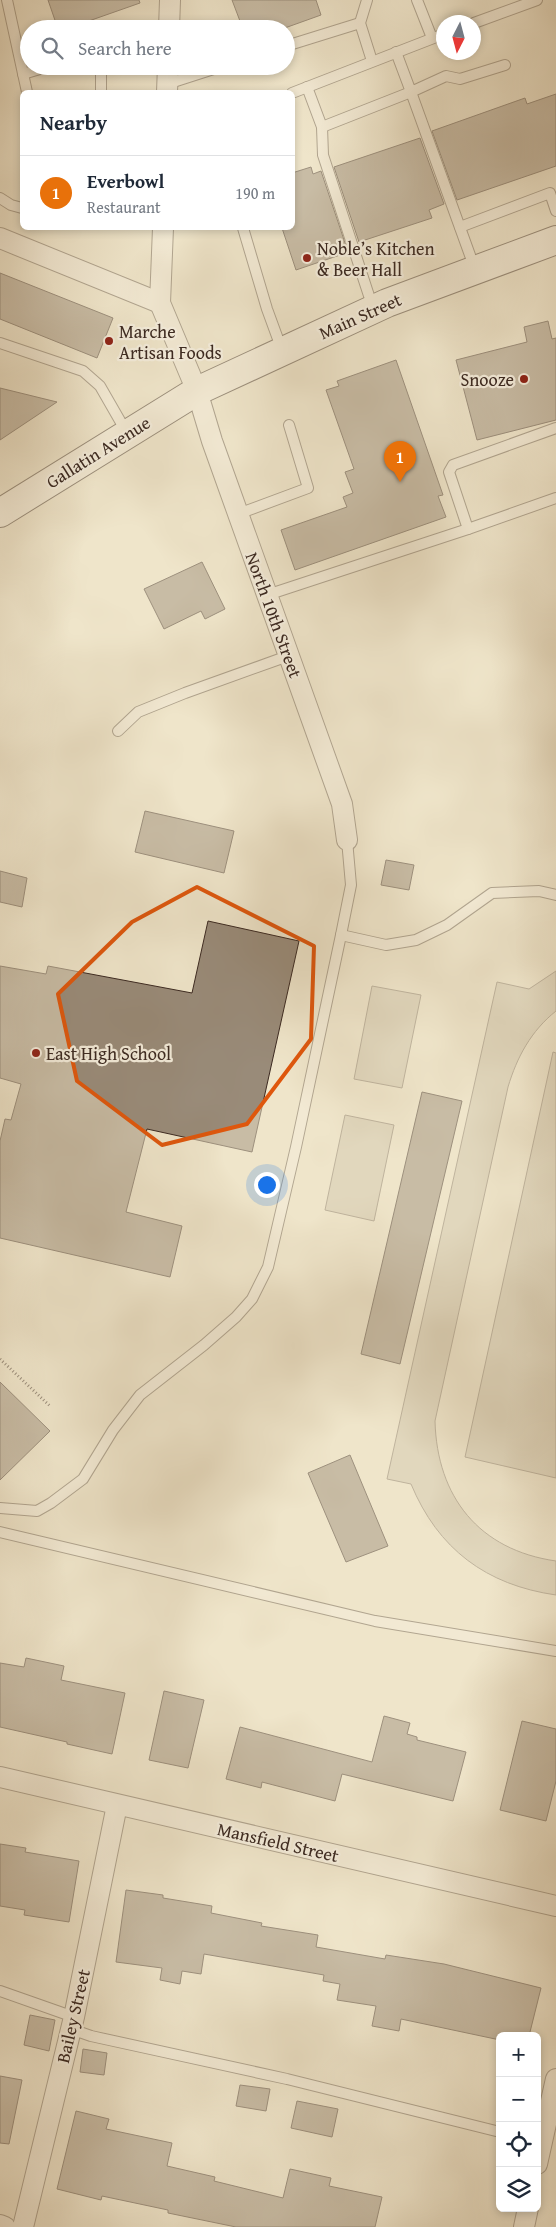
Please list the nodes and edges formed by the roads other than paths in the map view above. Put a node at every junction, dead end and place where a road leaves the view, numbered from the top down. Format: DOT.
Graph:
graph roads {
  1 [pos="7,0"];
  2 [pos="170,0"];
  3 [pos="367,0"];
  4 [pos="417,0"];
  5 [pos="537,0"];
  6 [pos="169,20"];
  7 [pos="481,20"];
  8 [pos="360,23"];
  9 [pos="436,37"];
  10 [pos="432,38"];
  11 [pos="295,43"];
  12 [pos="396,52"];
  13 [pos="20,60"];
  14 [pos="372,61"];
  15 [pos="505,65"];
  16 [pos="23,75"];
  17 [pos="101,75"];
  18 [pos="189,75"];
  19 [pos="167,81"];
  20 [pos="307,87"];
  21 [pos="27,90"];
  22 [pos="101,90"];
  23 [pos="295,92"];
  24 [pos="411,92"];
  25 [pos="322,127"];
  26 [pos="0,198"];
  27 [pos="20,207"];
  28 [pos="556,211"];
  29 [pos="460,227"];
  30 [pos="163,230"];
  31 [pos="244,230"];
  32 [pos="1,240"];
  33 [pos="556,240"];
  34 [pos="476,270"];
  35 [pos="160,303"];
  36 [pos="374,309"];
  37 [pos="0,343"];
  38 [pos="282,351"];
  39 [pos="197,391"];
  40 [pos="289,425"];
  41 [pos="556,428"];
  42 [pos="127,434"];
  43 [pos="556,498"];
  44 [pos="0,513"];
  45 [pos="238,514"];
  46 [pos="468,529"];
  47 [pos="267,595"];
  48 [pos="288,656"];
  49 [pos="118,731"];
  50 [pos="347,840"];
  51 [pos="556,895"];
  52 [pos="341,935"];
  53 [pos="0,1508"];
  54 [pos="0,1532"];
  55 [pos="556,1651"];
  56 [pos="0,1777"];
  57 [pos="117,1804"];
  58 [pos="556,1906"];
  59 [pos="0,1991"];
  60 [pos="73,2023"];
  61 [pos="556,2079"];
  62 [pos="496,2131"];
  63 [pos="545,2143"];
  64 [pos="527,2212"];
  65 [pos="0,2225"];
  66 [pos="5,2227"];
  67 [pos="23,2227"];
  68 [pos="524,2227"];
  1 -- 13 [label="lane"];
  2 -- 6 [label="street"];
  3 -- 8 [label="lane"];
  4 -- 10 [label="lane"];
  5 -- 7 [label="lane"];
  8 -- 11 [label="lane"];
  8 -- 14 [label="lane"];
  9 -- 10 [label="lane"];
  10 -- 12 [label="lane"];
  12 -- 14 [label="lane"];
  12 -- 24 [label="lane"];
  14 -- 20 [label="lane"];
  15 -- 24 [label="lane"];
  16 -- 21 [label="lane"];
  17 -- 22 [label="lane"];
  18 -- 19 [label="lane"];
  20 -- 23 [label="lane"];
  20 -- 25 [label="lane"];
  24 -- 25 [label="lane"];
  24 -- 29 [label="lane"];
  25 -- 36 [label="lane"];
  26 -- 27 [label="lane"];
  28 -- 29 [label="lane"];
  29 -- 34 [label="lane"];
  30 -- 35 [label="street"];
  31 -- 38 [label="lane"];
  32 -- 35 [label="street"];
  33 -- 34 [label="main road, Main Street"];
  34 -- 36 [label="main road, Main Street"];
  35 -- 39 [label="street, North 10th Street"];
  36 -- 38 [label="main road, Main Street"];
  37 -- 42 [label="lane"];
  38 -- 39 [label="main road, Main Street"];
  39 -- 42 [label="main road, Gallatin Avenue"];
  39 -- 45 [label="street, North 10th Street"];
  40 -- 45 [label="lane"];
  41 -- 46 [label="lane"];
  42 -- 44 [label="main road, Gallatin Avenue"];
  43 -- 46 [label="lane"];
  45 -- 47 [label="street, North 10th Street"];
  46 -- 47 [label="lane"];
  47 -- 48 [label="street, North 10th Street"];
  48 -- 49 [label="lane"];
  48 -- 50 [label="street, North 10th Street"];
  50 -- 52 [label="lane"];
  51 -- 52 [label="lane"];
  52 -- 53 [label="lane"];
  54 -- 55 [label="lane"];
  56 -- 57 [label="street, Mansfield Street"];
  57 -- 58 [label="street, Mansfield Street"];
  57 -- 60 [label="street, Bailey Street"];
  59 -- 60 [label="lane"];
  60 -- 62 [label="lane"];
  60 -- 67 [label="street, Bailey Street"];
  61 -- 63 [label="street"];
  64 -- 68 [label="street"];
  65 -- 66 [label="street"];
}
